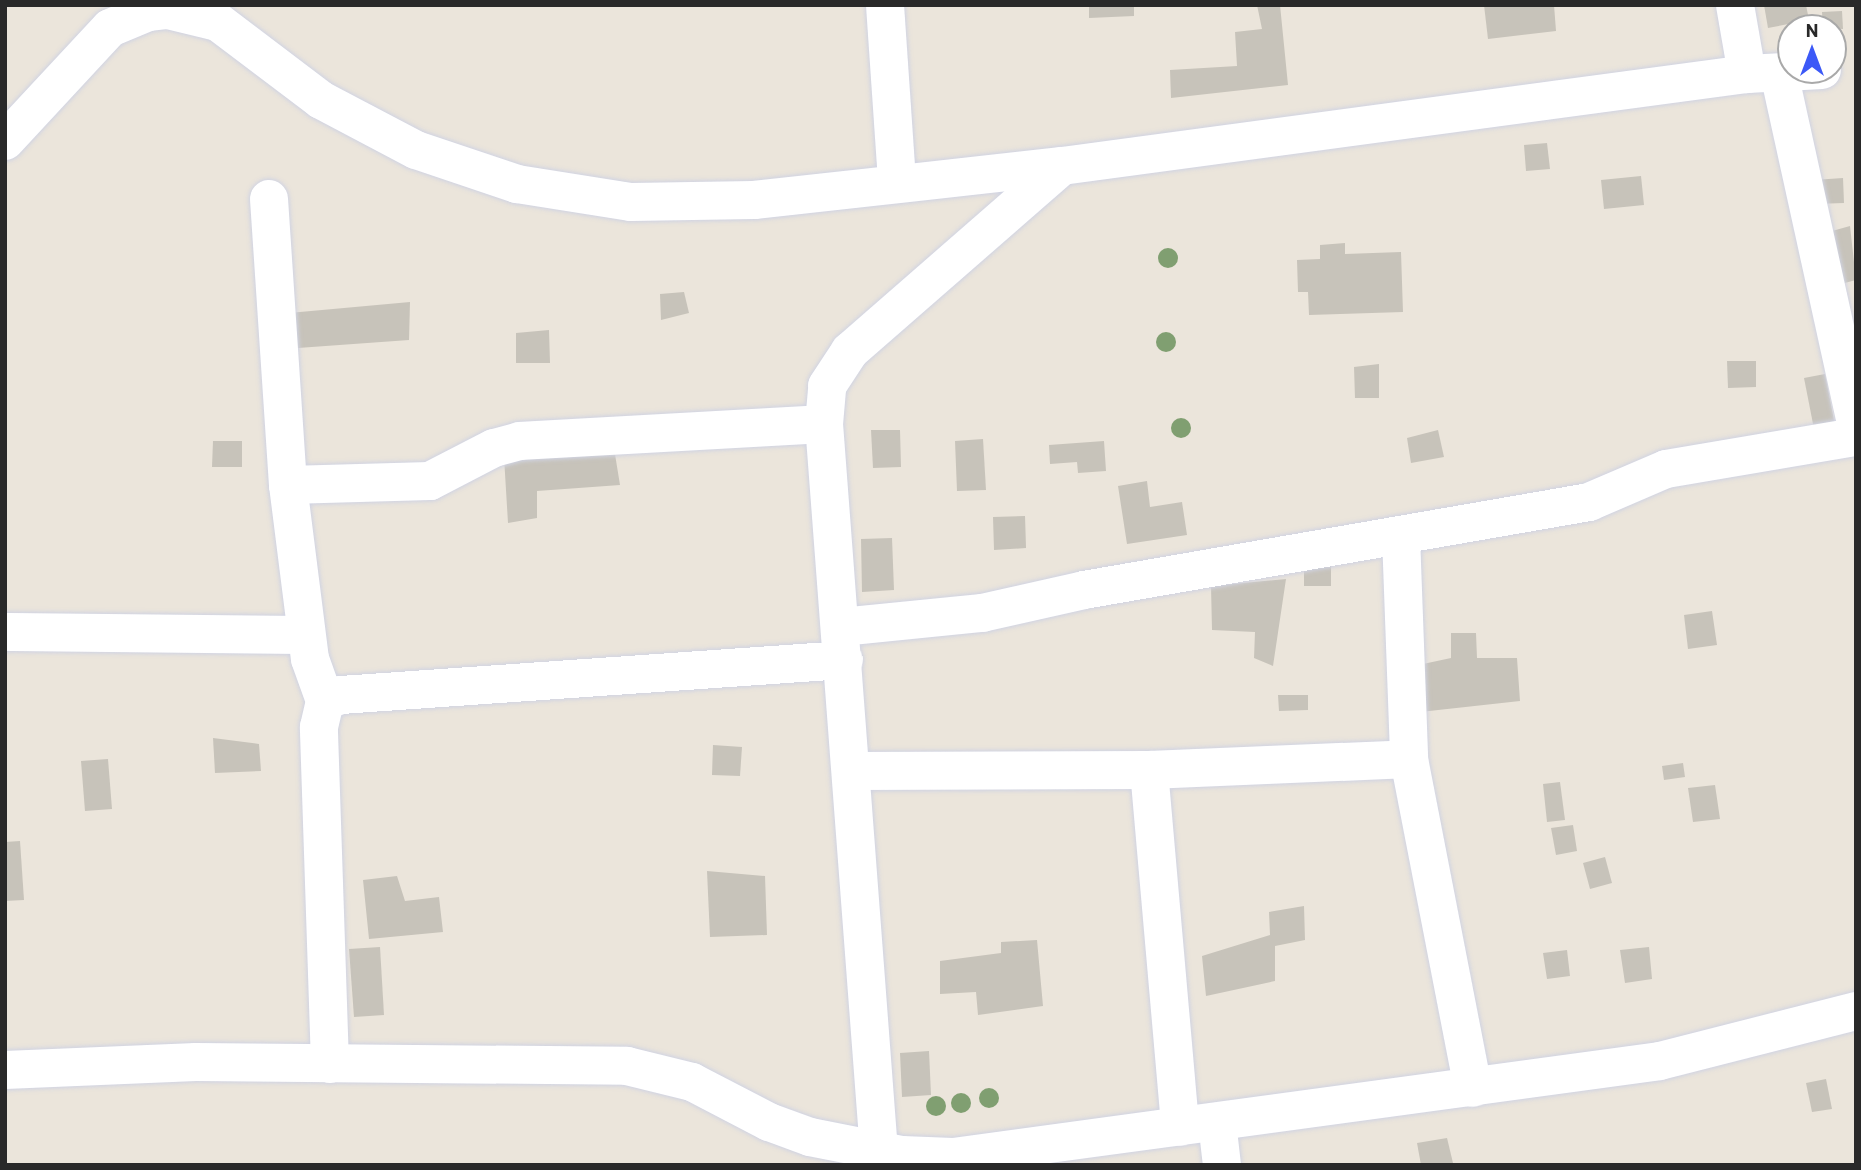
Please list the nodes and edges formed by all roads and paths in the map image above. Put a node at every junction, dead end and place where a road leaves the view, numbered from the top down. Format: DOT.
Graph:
graph roads {
  1 [pos="885,5"];
  2 [pos="1735,5"];
  3 [pos="185,8"];
  4 [pos="1777,73"];
  5 [pos="1763,74"];
  6 [pos="5,141"];
  7 [pos="1062,166"];
  8 [pos="897,183"];
  9 [pos="269,199"];
  10 [pos="824,424"];
  11 [pos="1856,424"];
  12 [pos="1856,437"];
  13 [pos="288,485"];
  14 [pos="1401,536"];
  15 [pos="5,632"];
  16 [pos="306,635"];
  17 [pos="842,644"];
  18 [pos="325,701"];
  19 [pos="1409,758"];
  20 [pos="1149,770"];
  21 [pos="852,771"];
  22 [pos="1856,1011"];
  23 [pos="330,1063"];
  24 [pos="5,1070"];
  25 [pos="1473,1088"];
  26 [pos="1198,1125"];
  27 [pos="881,1158"];
  28 [pos="1222,1165"];
  1 -- 8 [label="street"];
  2 -- 5 [label="street"];
  3 -- 6 [label="street"];
  3 -- 8 [label="street"];
  4 -- 5 [label="street"];
  5 -- 7 [label="street"];
  5 -- 11 [label="street"];
  7 -- 8 [label="street"];
  7 -- 10 [label="street"];
  9 -- 13 [label="street"];
  10 -- 13 [label="street"];
  10 -- 17 [label="street"];
  12 -- 14 [label="street"];
  13 -- 16 [label="street"];
  14 -- 17 [label="street"];
  14 -- 19 [label="street"];
  15 -- 16 [label="street"];
  16 -- 18 [label="street"];
  17 -- 18 [label="street"];
  17 -- 21 [label="street"];
  18 -- 23 [label="street"];
  19 -- 20 [label="street"];
  19 -- 25 [label="street"];
  20 -- 21 [label="street"];
  20 -- 26 [label="street"];
  21 -- 27 [label="street"];
  22 -- 25 [label="street"];
  23 -- 24 [label="street"];
  23 -- 27 [label="street"];
  25 -- 26 [label="street"];
  26 -- 27 [label="street"];
  26 -- 28 [label="street"];
}
